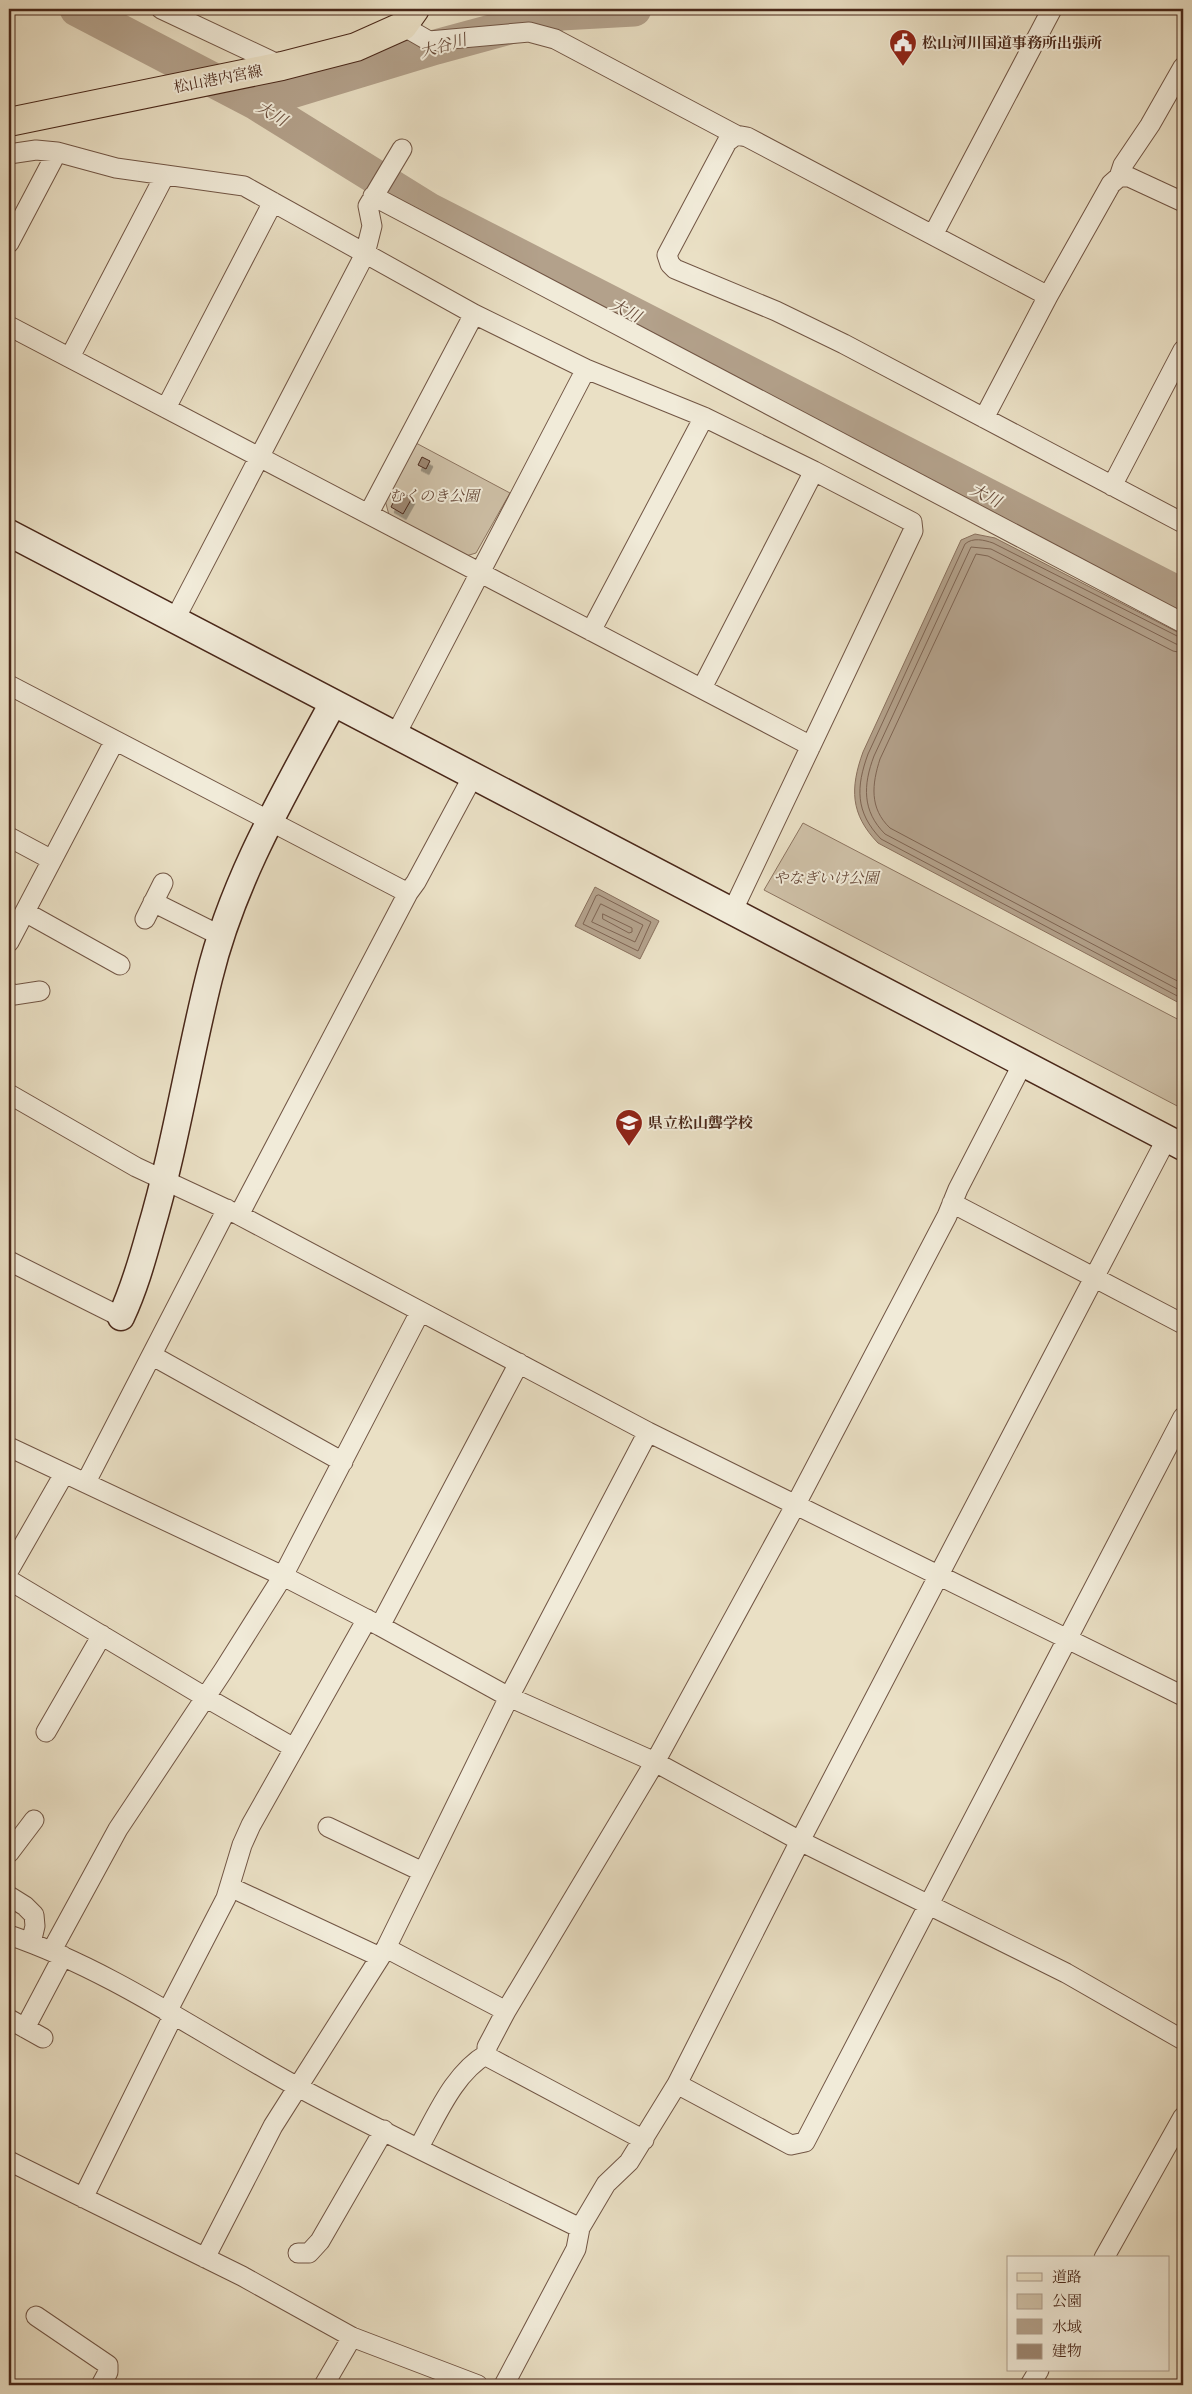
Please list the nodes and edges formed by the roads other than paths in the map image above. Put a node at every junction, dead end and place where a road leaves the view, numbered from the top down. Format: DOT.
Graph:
graph roads {
  1 [pos="161,9"];
  2 [pos="1052,9"];
  3 [pos="409,18"];
  4 [pos="282,66"];
  5 [pos="1183,67"];
  6 [pos="9,122"];
  7 [pos="736,135"];
  8 [pos="402,149"];
  9 [pos="57,152"];
  10 [pos="9,154"];
  11 [pos="165,175"];
  12 [pos="1118,177"];
  13 [pos="376,191"];
  14 [pos="273,202"];
  15 [pos="1183,202"];
  16 [pos="933,235"];
  17 [pos="9,244"];
  18 [pos="365,254"];
  19 [pos="1048,296"];
  20 [pos="474,314"];
  21 [pos="9,326"];
  22 [pos="1183,350"];
  23 [pos="70,357"];
  24 [pos="586,369"];
  25 [pos="166,408"];
  26 [pos="704,417"];
  27 [pos="984,418"];
  28 [pos="258,456"];
  29 [pos="814,471"];
  30 [pos="1112,486"];
  31 [pos="369,513"];
  32 [pos="1183,524"];
  33 [pos="9,534"];
  34 [pos="480,572"];
  35 [pos="175,619"];
  36 [pos="1183,623"];
  37 [pos="591,631"];
  38 [pos="9,685"];
  39 [pos="702,688"];
  40 [pos="333,703"];
  41 [pos="395,736"];
  42 [pos="114,742"];
  43 [pos="811,746"];
  44 [pos="472,776"];
  45 [pos="270,821"];
  46 [pos="9,837"];
  47 [pos="52,860"];
  48 [pos="163,882"];
  49 [pos="408,893"];
  50 [pos="153,902"];
  51 [pos="25,912"];
  52 [pos="732,912"];
  53 [pos="145,919"];
  54 [pos="221,936"];
  55 [pos="9,942"];
  56 [pos="120,965"];
  57 [pos="40,991"];
  58 [pos="9,992"];
  59 [pos="1023,1063"];
  60 [pos="9,1094"];
  61 [pos="1175,1142"];
  62 [pos="165,1181"];
  63 [pos="952,1203"];
  64 [pos="233,1212"];
  65 [pos="9,1261"];
  66 [pos="1095,1278"];
  67 [pos="420,1312"];
  68 [pos="121,1317"];
  69 [pos="1183,1324"];
  70 [pos="153,1356"];
  71 [pos="519,1364"];
  72 [pos="1183,1417"];
  73 [pos="648,1432"];
  74 [pos="9,1447"];
  75 [pos="343,1462"];
  76 [pos="64,1474"];
  77 [pos="86,1482"];
  78 [pos="796,1504"];
  79 [pos="11,1559"];
  80 [pos="939,1574"];
  81 [pos="283,1576"];
  82 [pos="9,1580"];
  83 [pos="374,1622"];
  84 [pos="102,1636"];
  85 [pos="1068,1638"];
  86 [pos="1183,1696"];
  87 [pos="205,1697"];
  88 [pos="509,1697"];
  89 [pos="46,1732"];
  90 [pos="294,1748"];
  91 [pos="656,1762"];
  92 [pos="34,1820"];
  93 [pos="328,1827"];
  94 [pos="800,1841"];
  95 [pos="9,1853"];
  96 [pos="423,1872"];
  97 [pos="230,1887"];
  98 [pos="9,1896"];
  99 [pos="927,1904"];
  100 [pos="16,1943"];
  101 [pos="383,1952"];
  102 [pos="58,1953"];
  103 [pos="506,2011"];
  104 [pos="170,2014"];
  105 [pos="17,2023"];
  106 [pos="42,2038"];
  107 [pos="1183,2040"];
  108 [pos="487,2054"];
  109 [pos="677,2084"];
  110 [pos="297,2086"];
  111 [pos="1183,2117"];
  112 [pos="384,2130"];
  113 [pos="644,2140"];
  114 [pos="419,2147"];
  115 [pos="9,2161"];
  116 [pos="83,2198"];
  117 [pos="580,2228"];
  118 [pos="298,2253"];
  119 [pos="1105,2256"];
  120 [pos="205,2258"];
  121 [pos="36,2316"];
  122 [pos="352,2337"];
  123 [pos="1038,2372"];
  124 [pos="101,2385"];
  125 [pos="324,2385"];
  126 [pos="478,2385"];
  127 [pos="504,2385"];
  128 [pos="1030,2385"];
  1 -- 4 [label="street"];
  2 -- 16 [label="street"];
  3 -- 4 [label="main road, 松山港内宮線"];
  3 -- 7 [label="street"];
  4 -- 6 [label="main road, 松山港内宮線"];
  5 -- 12 [label="street"];
  7 -- 16 [label="street"];
  7 -- 27 [label="street"];
  8 -- 13 [label="street"];
  9 -- 10 [label="street"];
  9 -- 11 [label="street"];
  9 -- 17 [label="street"];
  11 -- 14 [label="street"];
  11 -- 23 [label="street"];
  12 -- 15 [label="street"];
  12 -- 19 [label="street"];
  13 -- 18 [label="street"];
  13 -- 36 [label="street"];
  14 -- 18 [label="street"];
  14 -- 25 [label="street"];
  16 -- 19 [label="street"];
  18 -- 20 [label="street"];
  18 -- 28 [label="street"];
  19 -- 27 [label="street"];
  20 -- 24 [label="street"];
  20 -- 31 [label="street"];
  21 -- 23 [label="street"];
  22 -- 30 [label="street"];
  23 -- 25 [label="street"];
  24 -- 26 [label="street"];
  24 -- 34 [label="street"];
  25 -- 28 [label="street"];
  26 -- 29 [label="street"];
  26 -- 37 [label="street"];
  27 -- 30 [label="street"];
  28 -- 31 [label="street"];
  28 -- 35 [label="street"];
  29 -- 39 [label="street"];
  29 -- 43 [label="street"];
  30 -- 32 [label="street"];
  31 -- 34 [label="street"];
  33 -- 35 [label="street"];
  34 -- 37 [label="street"];
  34 -- 41 [label="street"];
  35 -- 40 [label="street"];
  37 -- 39 [label="street"];
  38 -- 42 [label="street"];
  39 -- 43 [label="street"];
  40 -- 41 [label="street"];
  40 -- 45 [label="street"];
  41 -- 44 [label="street"];
  42 -- 45 [label="street"];
  42 -- 47 [label="street"];
  43 -- 52 [label="street"];
  44 -- 49 [label="street"];
  44 -- 52 [label="street"];
  45 -- 49 [label="street"];
  45 -- 54 [label="street"];
  46 -- 47 [label="street"];
  47 -- 51 [label="street"];
  48 -- 50 [label="street"];
  49 -- 64 [label="street"];
  50 -- 53 [label="street"];
  50 -- 54 [label="street"];
  51 -- 55 [label="street"];
  51 -- 56 [label="street"];
  52 -- 59 [label="street"];
  54 -- 62 [label="street"];
  57 -- 58 [label="street"];
  59 -- 61 [label="street"];
  59 -- 63 [label="street"];
  60 -- 62 [label="street"];
  61 -- 66 [label="street"];
  62 -- 64 [label="street"];
  62 -- 68 [label="street"];
  63 -- 66 [label="street"];
  63 -- 78 [label="street"];
  64 -- 67 [label="street"];
  64 -- 70 [label="street"];
  65 -- 68 [label="street"];
  66 -- 69 [label="street"];
  66 -- 80 [label="street"];
  67 -- 71 [label="street"];
  67 -- 75 [label="street"];
  70 -- 75 [label="street"];
  70 -- 77 [label="street"];
  71 -- 73 [label="street"];
  71 -- 83 [label="street"];
  72 -- 85 [label="street"];
  73 -- 78 [label="street"];
  73 -- 88 [label="street"];
  74 -- 76 [label="street"];
  75 -- 81 [label="street"];
  76 -- 77 [label="street"];
  76 -- 79 [label="street"];
  77 -- 81 [label="street"];
  78 -- 80 [label="street"];
  78 -- 91 [label="street"];
  80 -- 85 [label="street"];
  80 -- 94 [label="street"];
  81 -- 83 [label="street"];
  81 -- 87 [label="street"];
  82 -- 84 [label="street"];
  83 -- 88 [label="street"];
  83 -- 90 [label="street"];
  84 -- 87 [label="street"];
  84 -- 89 [label="street"];
  85 -- 86 [label="street"];
  85 -- 99 [label="street"];
  87 -- 90 [label="street"];
  87 -- 102 [label="street"];
  88 -- 91 [label="street"];
  88 -- 96 [label="street"];
  90 -- 97 [label="street"];
  91 -- 94 [label="street"];
  91 -- 103 [label="street"];
  92 -- 95 [label="street"];
  93 -- 96 [label="street"];
  94 -- 99 [label="street"];
  94 -- 109 [label="street"];
  96 -- 101 [label="street"];
  97 -- 101 [label="street"];
  97 -- 104 [label="street"];
  98 -- 100 [label="street"];
  99 -- 107 [label="street"];
  99 -- 109 [label="street"];
  100 -- 102 [label="street"];
  101 -- 103 [label="street"];
  101 -- 110 [label="street"];
  102 -- 104 [label="street"];
  102 -- 105 [label="street"];
  103 -- 108 [label="street"];
  104 -- 110 [label="street"];
  104 -- 116 [label="street"];
  105 -- 106 [label="street"];
  108 -- 113 [label="street"];
  108 -- 114 [label="street"];
  109 -- 113 [label="street"];
  110 -- 112 [label="street"];
  110 -- 120 [label="street"];
  111 -- 119 [label="street"];
  112 -- 114 [label="street"];
  112 -- 118 [label="street"];
  113 -- 117 [label="street"];
  114 -- 117 [label="street"];
  115 -- 116 [label="street"];
  116 -- 120 [label="street"];
  117 -- 127 [label="street"];
  120 -- 122 [label="street"];
  121 -- 124 [label="street"];
  122 -- 125 [label="street"];
  122 -- 126 [label="street"];
  123 -- 128 [label="street"];
}
